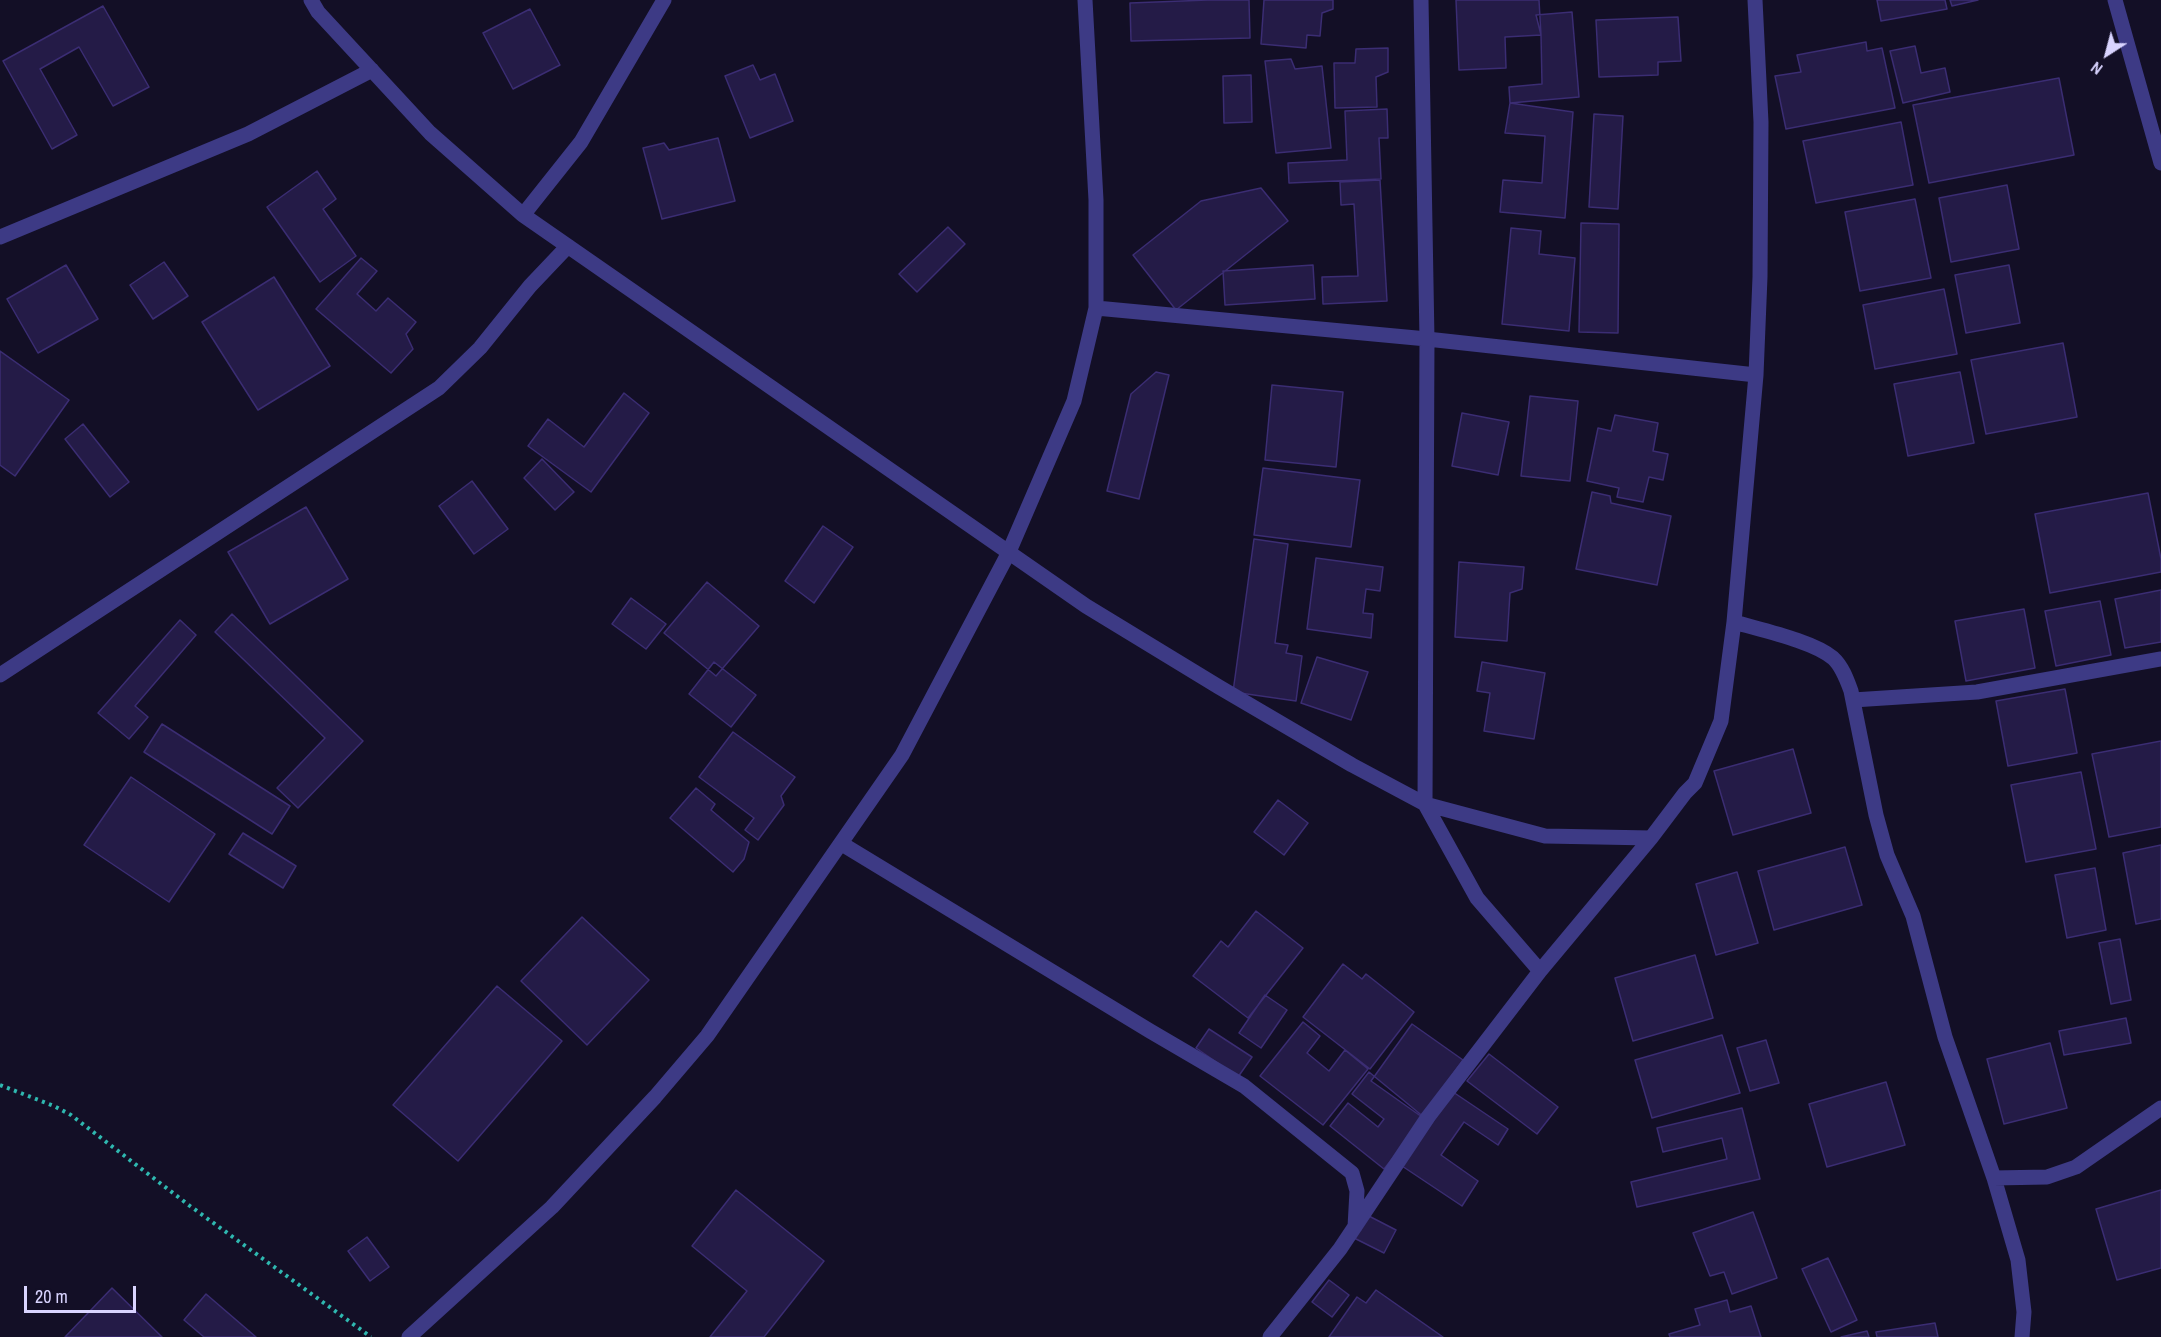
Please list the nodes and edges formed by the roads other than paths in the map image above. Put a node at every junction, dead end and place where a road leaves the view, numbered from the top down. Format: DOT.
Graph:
graph roads {
  1 [pos="311,0"];
  2 [pos="664,0"];
  3 [pos="1084,0"];
  4 [pos="1421,0"];
  5 [pos="1755,0"];
  6 [pos="2115,0"];
  7 [pos="372,70"];
  8 [pos="2161,163"];
  9 [pos="523,215"];
  10 [pos="0,237"];
  11 [pos="568,246"];
  12 [pos="1096,308"];
  13 [pos="1427,339"];
  14 [pos="1756,375"];
  15 [pos="1008,554"];
  16 [pos="1734,622"];
  17 [pos="2161,659"];
  18 [pos="0,675"];
  19 [pos="1853,700"];
  20 [pos="1425,804"];
  21 [pos="1651,838"];
  22 [pos="842,844"];
  23 [pos="1540,971"];
  24 [pos="2161,1108"];
  25 [pos="1994,1178"];
  26 [pos="1355,1227"];
  27 [pos="409,1337"];
  28 [pos="1269,1337"];
  29 [pos="2022,1337"];
  1 -- 7 [label="street"];
  2 -- 9 [label="street"];
  3 -- 12 [label="street"];
  4 -- 13 [label="street"];
  5 -- 14 [label="street"];
  6 -- 8 [label="street"];
  7 -- 9 [label="street"];
  7 -- 10 [label="street"];
  9 -- 11 [label="street"];
  11 -- 15 [label="street"];
  11 -- 18 [label="street"];
  12 -- 13 [label="street"];
  12 -- 15 [label="street"];
  13 -- 14 [label="street"];
  13 -- 20 [label="street"];
  14 -- 16 [label="street"];
  15 -- 20 [label="street"];
  15 -- 22 [label="street"];
  16 -- 19 [label="street"];
  16 -- 21 [label="street"];
  17 -- 19 [label="street"];
  19 -- 25 [label="street"];
  20 -- 21 [label="street"];
  20 -- 23 [label="street"];
  21 -- 23 [label="street"];
  22 -- 26 [label="street"];
  22 -- 27 [label="street"];
  23 -- 26 [label="street"];
  24 -- 25 [label="street"];
  25 -- 29 [label="street"];
  26 -- 28 [label="street"];
}
